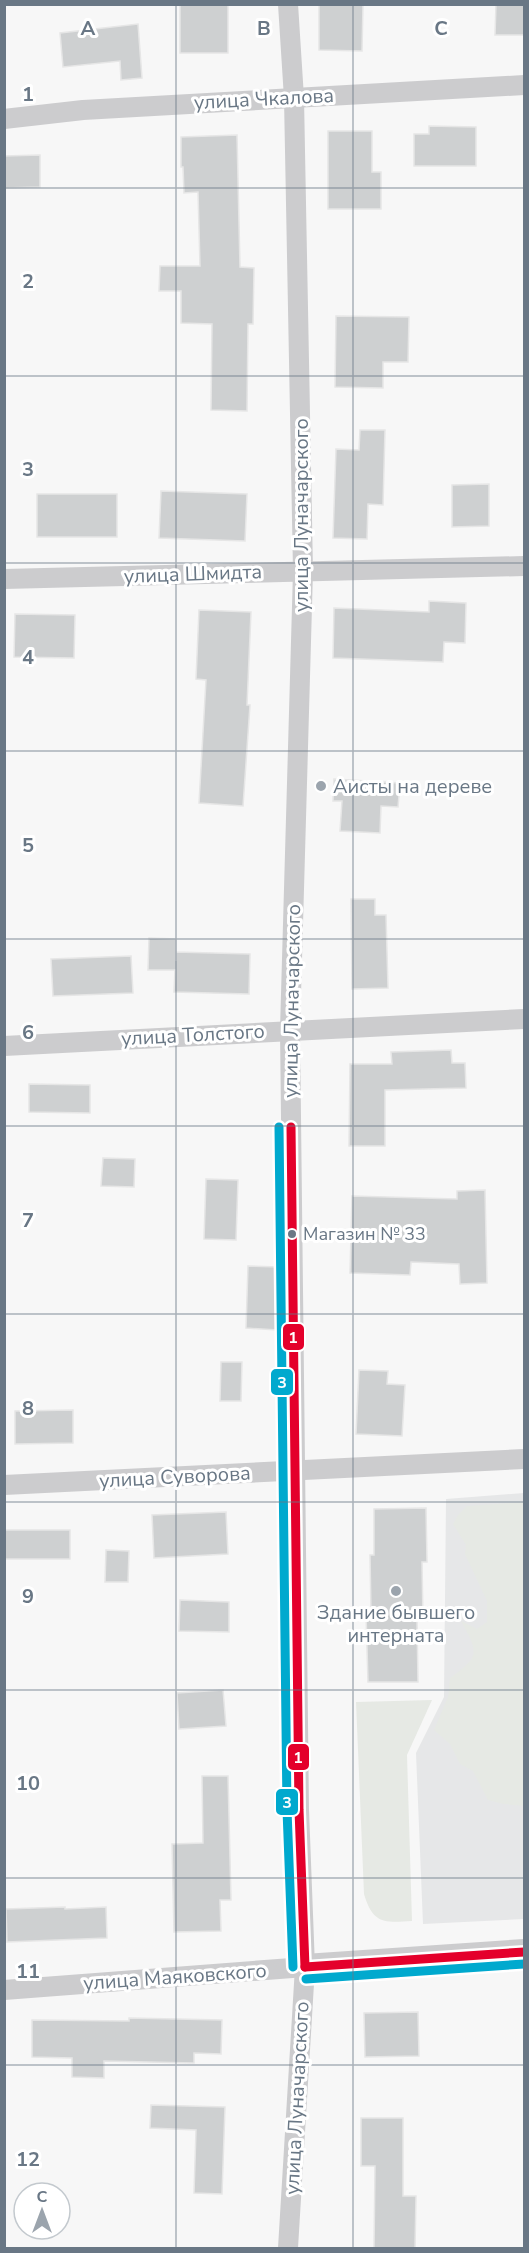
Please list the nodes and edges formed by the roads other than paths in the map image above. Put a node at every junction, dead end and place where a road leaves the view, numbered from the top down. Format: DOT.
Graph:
graph roads {
  1 [pos="288,4"];
  2 [pos="525,85"];
  3 [pos="294,98"];
  4 [pos="4,119"];
  5 [pos="525,566"];
  6 [pos="303,571"];
  7 [pos="4,579"];
  8 [pos="525,1019"];
  9 [pos="290,1030"];
  10 [pos="4,1046"];
  11 [pos="525,1460"];
  12 [pos="295,1471"];
  13 [pos="4,1485"];
  14 [pos="525,1952"];
  15 [pos="304,1967"];
  16 [pos="4,1990"];
  17 [pos="288,2248"];
  1 -- 3 [label="street, улица Луначарского"];
  2 -- 3 [label="street, улица Чкалова"];
  3 -- 4 [label="street, улица Чкалова"];
  3 -- 6 [label="street, улица Луначарского"];
  5 -- 6 [label="street, улица Шмидта"];
  6 -- 7 [label="street, улица Шмидта"];
  6 -- 9 [label="street, улица Луначарского"];
  8 -- 9 [label="street, улица Толстого"];
  9 -- 10 [label="street, улица Толстого"];
  9 -- 12 [label="street, улица Луначарского"];
  11 -- 12 [label="street, улица Суворова"];
  12 -- 13 [label="street, улица Суворова"];
  12 -- 15 [label="street, улица Луначарского"];
  14 -- 15 [label="street, улица Маяковского"];
  15 -- 16 [label="street, улица Маяковского"];
  15 -- 17 [label="street, улица Луначарского"];
}
